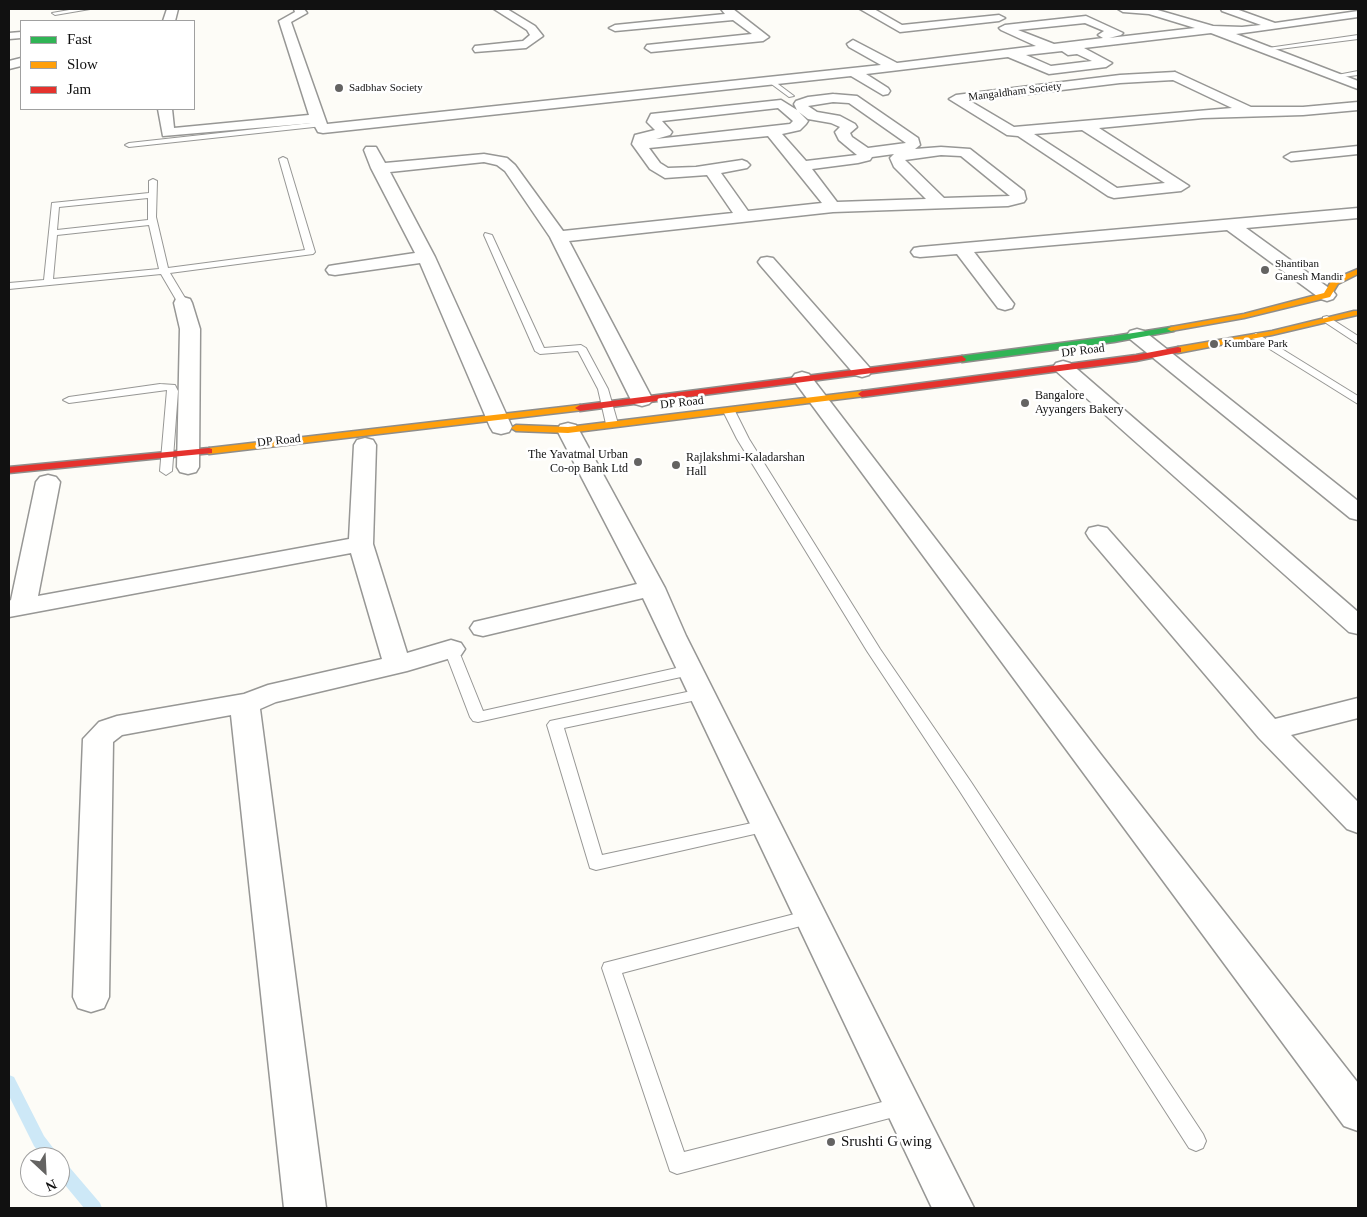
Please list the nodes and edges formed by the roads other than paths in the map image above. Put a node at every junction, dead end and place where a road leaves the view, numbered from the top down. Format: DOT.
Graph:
graph roads {
  1 [pos="87,9"];
  2 [pos="299,9"];
  3 [pos="499,9"];
  4 [pos="866,9"];
  5 [pos="1123,9"];
  6 [pos="1226,9"];
  7 [pos="56,12"];
  8 [pos="1103,12"];
  9 [pos="731,13"];
  10 [pos="1358,14"];
  11 [pos="1021,15"];
  12 [pos="999,18"];
  13 [pos="1276,26"];
  14 [pos="615,28"];
  15 [pos="1212,29"];
  16 [pos="1358,38"];
  17 [pos="853,44"];
  18 [pos="1048,45"];
  19 [pos="651,48"];
  20 [pos="480,49"];
  21 [pos="1264,49"];
  22 [pos="1014,56"];
  23 [pos="895,67"];
  24 [pos="853,71"];
  25 [pos="954,71"];
  26 [pos="1023,73"];
  27 [pos="1358,73"];
  28 [pos="1335,76"];
  29 [pos="771,81"];
  30 [pos="1358,85"];
  31 [pos="882,91"];
  32 [pos="792,96"];
  33 [pos="1358,106"];
  34 [pos="165,110"];
  35 [pos="1249,111"];
  36 [pos="318,121"];
  37 [pos="1084,125"];
  38 [pos="772,131"];
  39 [pos="1020,131"];
  40 [pos="1105,138"];
  41 [pos="639,144"];
  42 [pos="128,145"];
  43 [pos="1041,145"];
  44 [pos="371,150"];
  45 [pos="1358,150"];
  46 [pos="865,153"];
  47 [pos="1291,157"];
  48 [pos="283,159"];
  49 [pos="899,164"];
  50 [pos="742,165"];
  51 [pos="802,166"];
  52 [pos="379,168"];
  53 [pos="711,169"];
  54 [pos="823,172"];
  55 [pos="153,181"];
  56 [pos="152,195"];
  57 [pos="940,203"];
  58 [pos="833,207"];
  59 [pos="1358,213"];
  60 [pos="743,216"];
  61 [pos="152,222"];
  62 [pos="1231,225"];
  63 [pos="52,233"];
  64 [pos="488,235"];
  65 [pos="558,237"];
  66 [pos="962,249"];
  67 [pos="920,252"];
  68 [pos="426,257"];
  69 [pos="767,262"];
  70 [pos="335,270"];
  71 [pos="164,271"];
  72 [pos="1358,271"];
  73 [pos="48,282"];
  74 [pos="9,286"];
  75 [pos="1334,300"];
  76 [pos="183,303"];
  77 [pos="1005,304"];
  78 [pos="1356,314"];
  79 [pos="1327,320"];
  80 [pos="1137,335"];
  81 [pos="1256,336"];
  82 [pos="1358,341"];
  83 [pos="1160,354"];
  84 [pos="1063,367"];
  85 [pos="862,371"];
  86 [pos="802,378"];
  87 [pos="69,400"];
  88 [pos="642,400"];
  89 [pos="818,400"];
  90 [pos="1358,401"];
  91 [pos="607,403"];
  92 [pos="729,411"];
  93 [pos="499,422"];
  94 [pos="612,424"];
  95 [pos="568,430"];
  96 [pos="365,445"];
  97 [pos="167,456"];
  98 [pos="245,459"];
  99 [pos="191,462"];
  100 [pos="9,470"];
  101 [pos="161,472"];
  102 [pos="48,482"];
  103 [pos="1358,513"];
  104 [pos="1098,533"];
  105 [pos="361,544"];
  106 [pos="652,588"];
  107 [pos="16,608"];
  108 [pos="1358,626"];
  109 [pos="482,628"];
  110 [pos="451,649"];
  111 [pos="397,665"];
  112 [pos="696,682"];
  113 [pos="250,702"];
  114 [pos="548,702"];
  115 [pos="1358,708"];
  116 [pos="556,725"];
  117 [pos="1269,731"];
  118 [pos="1358,822"];
  119 [pos="766,826"];
  120 [pos="810,917"];
  121 [pos="91,997"];
  122 [pos="902,1105"];
  123 [pos="1358,1113"];
  124 [pos="1196,1141"];
  125 [pos="305,1208"];
  126 [pos="953,1208"];
  1 -- 7 [label="lane"];
  2 -- 36 [label="street"];
  3 -- 20 [label="street"];
  4 -- 12 [label="street"];
  5 -- 15 [label="street"];
  6 -- 13 [label="street"];
  8 -- 11 [label="street"];
  9 -- 14 [label="street"];
  9 -- 19 [label="street"];
  10 -- 13 [label="street"];
  13 -- 15 [label="street"];
  15 -- 18 [label="street"];
  15 -- 21 [label="street"];
  16 -- 21 [label="lane"];
  17 -- 23 [label="street"];
  18 -- 18 [label="street"];
  18 -- 22 [label="street"];
  21 -- 28 [label="street"];
  22 -- 22 [label="street"];
  22 -- 23 [label="street"];
  22 -- 25 [label="street"];
  22 -- 26 [label="street"];
  23 -- 24 [label="street"];
  24 -- 29 [label="street"];
  24 -- 31 [label="street"];
  27 -- 28 [label="lane"];
  28 -- 30 [label="street"];
  29 -- 32 [label="lane"];
  29 -- 36 [label="street"];
  33 -- 35 [label="street, Mangaldham Society"];
  34 -- 36 [label="street"];
  35 -- 37 [label="street, Mangaldham Society"];
  35 -- 39 [label="street, Mangaldham Society"];
  36 -- 42 [label="lane"];
  37 -- 39 [label="street, Mangaldham Society"];
  37 -- 40 [label="street"];
  38 -- 41 [label="street"];
  38 -- 41 [label="street"];
  38 -- 51 [label="street"];
  39 -- 43 [label="street"];
  40 -- 43 [label="street"];
  40 -- 43 [label="street"];
  41 -- 53 [label="street"];
  44 -- 52 [label="street"];
  45 -- 47 [label="street"];
  46 -- 46 [label="street"];
  46 -- 51 [label="street"];
  48 -- 71 [label="lane"];
  49 -- 54 [label="street"];
  49 -- 57 [label="street"];
  49 -- 57 [label="street"];
  50 -- 53 [label="street"];
  51 -- 58 [label="street"];
  52 -- 65 [label="street"];
  52 -- 68 [label="street"];
  53 -- 60 [label="street"];
  55 -- 56 [label="lane"];
  56 -- 61 [label="lane"];
  56 -- 63 [label="lane"];
  57 -- 58 [label="street"];
  58 -- 60 [label="street"];
  59 -- 62 [label="street"];
  60 -- 65 [label="street"];
  61 -- 63 [label="lane"];
  61 -- 71 [label="lane"];
  62 -- 66 [label="street"];
  62 -- 75 [label="street"];
  63 -- 73 [label="lane"];
  64 -- 91 [label="lane"];
  65 -- 88 [label="street"];
  66 -- 67 [label="street"];
  66 -- 77 [label="street"];
  68 -- 70 [label="street"];
  68 -- 93 [label="street"];
  69 -- 85 [label="street"];
  71 -- 73 [label="lane"];
  71 -- 76 [label="lane"];
  72 -- 75 [label="main road"];
  73 -- 74 [label="lane"];
  75 -- 78 [label="main road"];
  75 -- 80 [label="main road, DP Road"];
  76 -- 99 [label="street"];
  78 -- 79 [label="main road, DP Road"];
  79 -- 81 [label="main road, DP Road"];
  79 -- 82 [label="lane"];
  80 -- 83 [label="street"];
  80 -- 85 [label="main road, DP Road"];
  81 -- 83 [label="main road, DP Road"];
  81 -- 90 [label="lane"];
  83 -- 84 [label="main road, DP Road"];
  83 -- 103 [label="street"];
  84 -- 89 [label="main road, DP Road"];
  84 -- 108 [label="street"];
  85 -- 86 [label="main road, DP Road"];
  86 -- 88 [label="main road, DP Road"];
  86 -- 89 [label="street"];
  87 -- 97 [label="lane"];
  88 -- 91 [label="main road, DP Road"];
  89 -- 92 [label="main road, DP Road"];
  89 -- 123 [label="street"];
  91 -- 93 [label="main road, DP Road"];
  91 -- 94 [label="lane"];
  92 -- 94 [label="main road, DP Road"];
  92 -- 124 [label="lane"];
  93 -- 95 [label="main road, DP Road"];
  93 -- 96 [label="main road, DP Road"];
  93 -- 99 [label="main road, DP Road"];
  94 -- 95 [label="main road, DP Road"];
  95 -- 106 [label="street"];
  96 -- 98 [label="main road, DP Road"];
  96 -- 105 [label="street"];
  97 -- 99 [label="main road, DP Road"];
  97 -- 100 [label="main road, DP Road"];
  97 -- 101 [label="lane"];
  99 -- 101 [label="main road, DP Road"];
  102 -- 107 [label="street"];
  104 -- 117 [label="street"];
  105 -- 107 [label="street"];
  105 -- 111 [label="street"];
  106 -- 109 [label="street"];
  106 -- 112 [label="street"];
  110 -- 111 [label="street"];
  110 -- 114 [label="lane"];
  111 -- 113 [label="street"];
  112 -- 114 [label="lane"];
  112 -- 116 [label="lane"];
  112 -- 119 [label="street"];
  113 -- 121 [label="street"];
  113 -- 125 [label="street"];
  114 -- 116 [label="lane"];
  115 -- 117 [label="street"];
  116 -- 119 [label="lane"];
  117 -- 118 [label="street"];
  119 -- 120 [label="street"];
  120 -- 122 [label="street"];
  120 -- 122 [label="lane"];
  122 -- 126 [label="street"];
}
